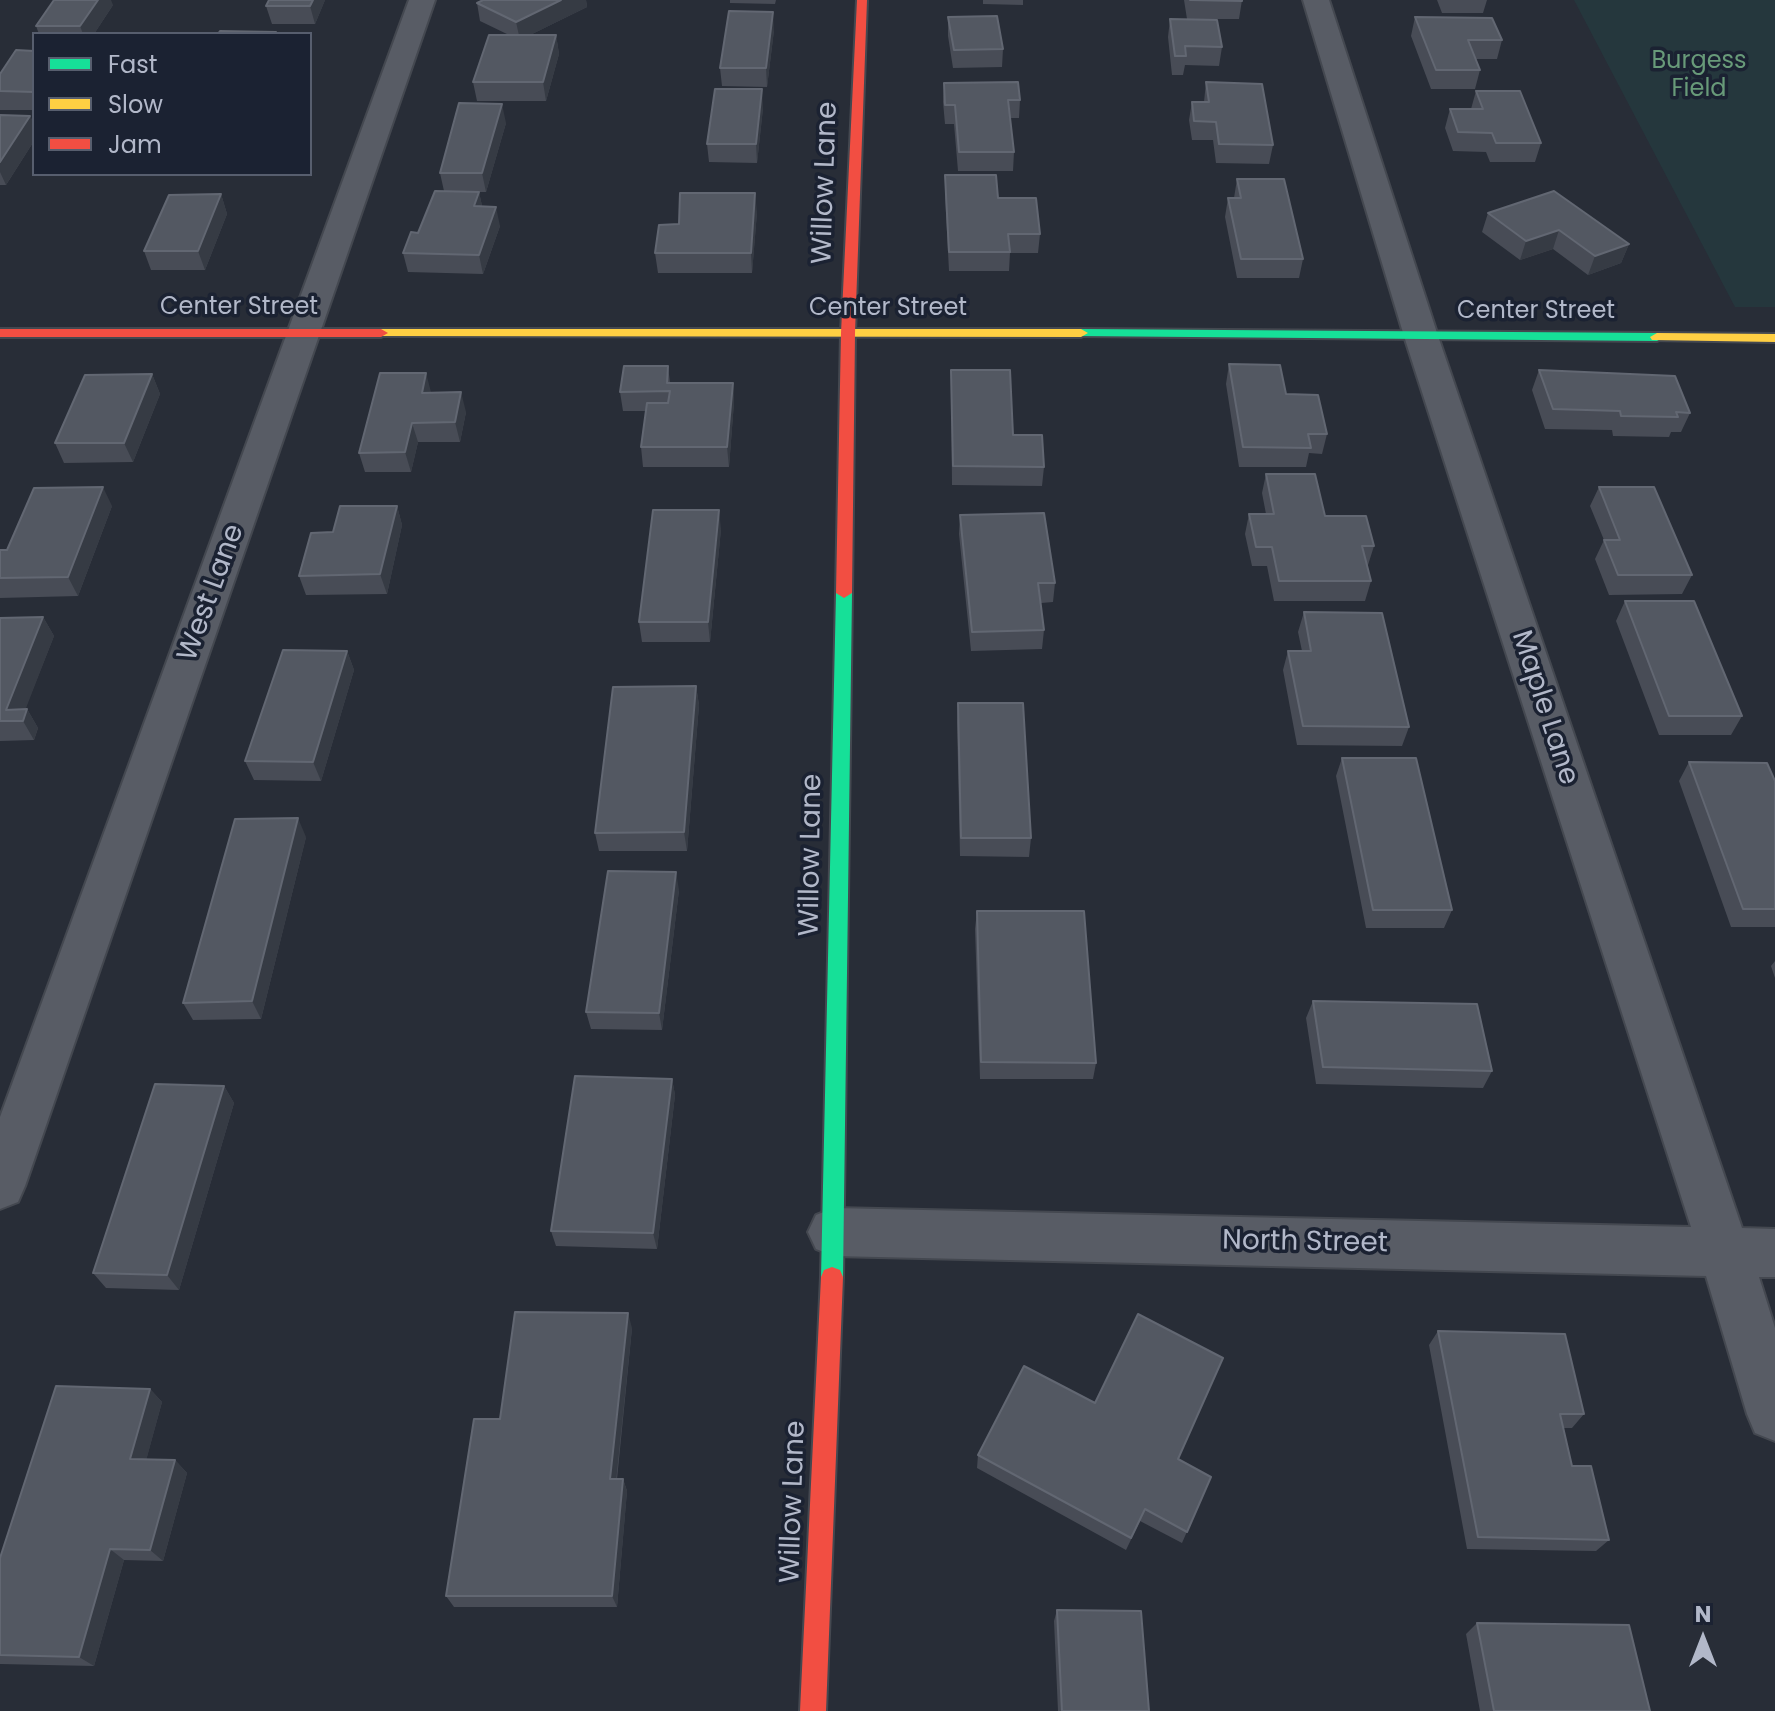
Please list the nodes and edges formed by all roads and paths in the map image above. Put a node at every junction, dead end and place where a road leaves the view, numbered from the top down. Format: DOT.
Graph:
graph roads {
  1 [pos="422,0"];
  2 [pos="862,0"];
  3 [pos="1316,0"];
  4 [pos="305,331"];
  5 [pos="0,333"];
  6 [pos="848,333"];
  7 [pos="1421,336"];
  8 [pos="1775,338"];
  9 [pos="0,1186"];
  10 [pos="834,1232"];
  11 [pos="1725,1253"];
  12 [pos="1775,1253"];
  13 [pos="1775,1414"];
  14 [pos="813,1711"];
  1 -- 4 [label="street, West Lane"];
  2 -- 6 [label="street, Willow Lane"];
  3 -- 7 [label="street, Maple Lane"];
  4 -- 5 [label="street, Center Street"];
  4 -- 6 [label="street, Center Street"];
  4 -- 9 [label="street, West Lane"];
  6 -- 7 [label="street, Center Street"];
  6 -- 10 [label="street, Willow Lane"];
  7 -- 8 [label="street, Center Street"];
  7 -- 11 [label="street, Maple Lane"];
  10 -- 11 [label="street, North Street"];
  10 -- 14 [label="street, Willow Lane"];
  11 -- 12 [label="street, North Street"];
  11 -- 13 [label="street, Maple Lane"];
}
